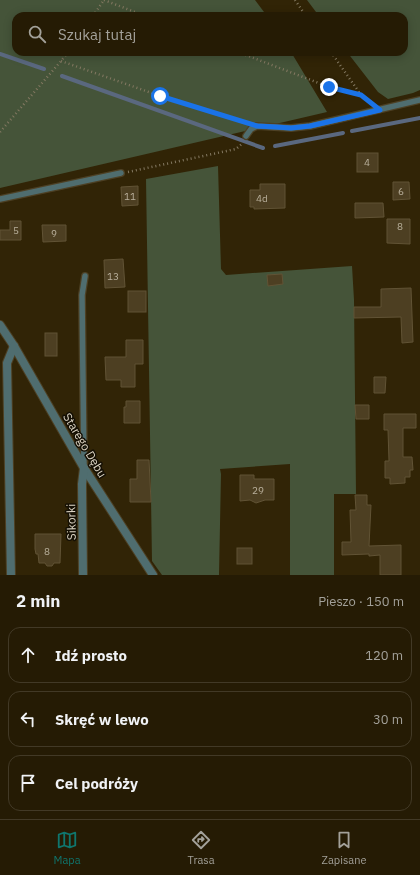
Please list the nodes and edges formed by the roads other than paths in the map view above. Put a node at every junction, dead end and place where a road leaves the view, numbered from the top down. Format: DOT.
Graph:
graph roads {
  1 [pos="420,100"];
  2 [pos="246,136"];
  3 [pos="121,173"];
  4 [pos="0,199"];
  5 [pos="85,276"];
  6 [pos="0,325"];
  7 [pos="14,346"];
  8 [pos="84,468"];
  9 [pos="11,575"];
  10 [pos="84,575"];
  11 [pos="153,575"];
  1 -- 2 [label="lane"];
  3 -- 4 [label="lane"];
  5 -- 8 [label="lane"];
  6 -- 7 [label="street, Starego Dębu"];
  7 -- 8 [label="street, Starego Dębu"];
  7 -- 9 [label="street"];
  8 -- 10 [label="street, Sikorki"];
  8 -- 11 [label="street, Starego Dębu"];
}
